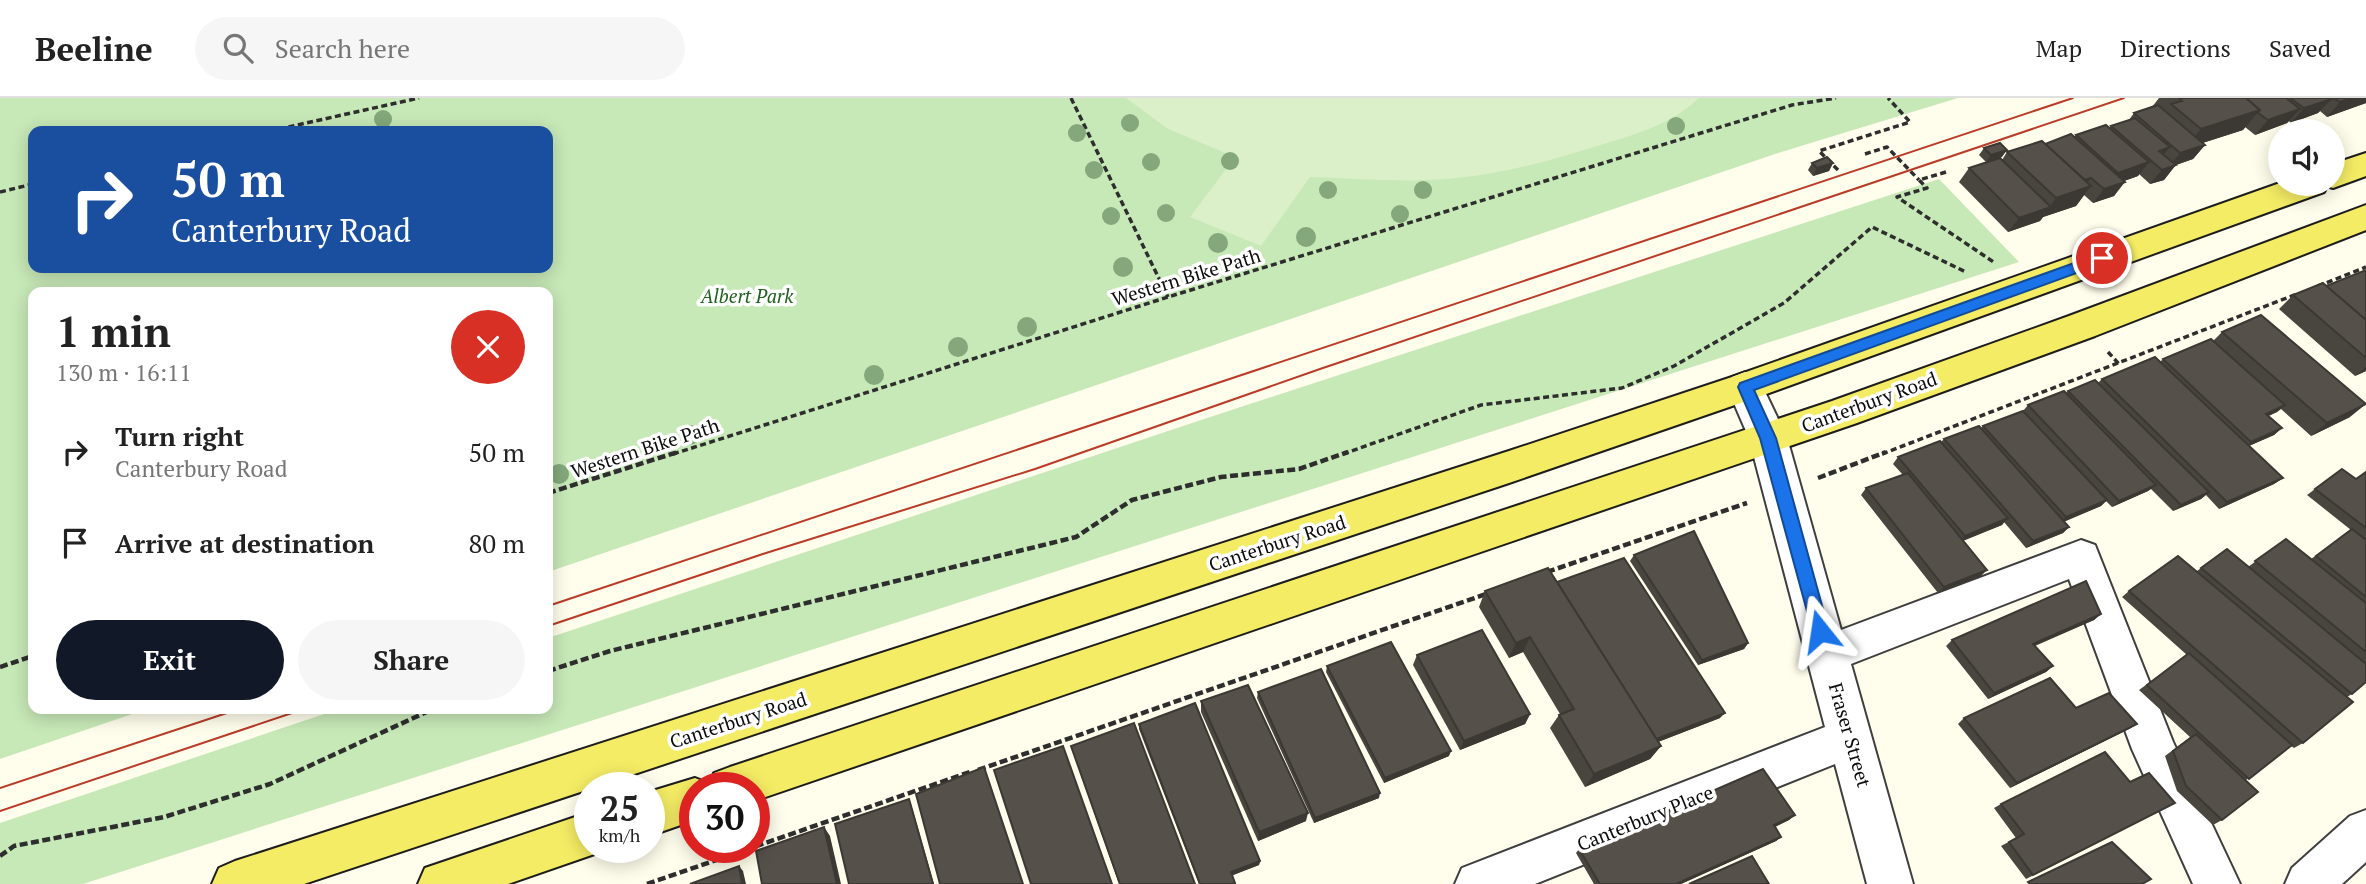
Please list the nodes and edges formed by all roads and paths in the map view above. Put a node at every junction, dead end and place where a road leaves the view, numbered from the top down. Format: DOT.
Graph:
graph roads {
  1 [pos="419,98"];
  2 [pos="1071,98"];
  3 [pos="1836,98"];
  4 [pos="1888,98"];
  5 [pos="293,126"];
  6 [pos="1865,154"];
  7 [pos="2366,164"];
  8 [pos="1838,170"];
  9 [pos="1946,172"];
  10 [pos="2345,172"];
  11 [pos="1919,180"];
  12 [pos="28,185"];
  13 [pos="0,192"];
  14 [pos="2278,196"];
  15 [pos="2366,217"];
  16 [pos="2366,267"];
  17 [pos="2005,269"];
  18 [pos="1971,274"];
  19 [pos="2315,287"];
  20 [pos="2302,292"];
  21 [pos="1168,297"];
  22 [pos="1745,387"];
  23 [pos="1768,438"];
  24 [pos="553,491"];
  25 [pos="1783,492"];
  26 [pos="1544,574"];
  27 [pos="1492,592"];
  28 [pos="1826,654"];
  29 [pos="28,658"];
  30 [pos="0,667"];
  31 [pos="553,669"];
  32 [pos="422,714"];
  33 [pos="1851,737"];
  34 [pos="770,775"];
  35 [pos="2366,832"];
  36 [pos="574,839"];
  37 [pos="0,856"];
  38 [pos="235,884"];
  39 [pos="441,884"];
  40 [pos="647,884"];
  41 [pos="1478,884"];
  42 [pos="1890,884"];
  43 [pos="2217,884"];
  44 [pos="2308,884"];
  1 -- 5 [label="path"];
  2 -- 21 [label="path"];
  3 -- 21 [label="path, Western Bike Path"];
  4 -- 8 [label="path"];
  6 -- 11 [label="path"];
  7 -- 10 [label="main road"];
  9 -- 11 [label="path"];
  11 -- 17 [label="path"];
  12 -- 13 [label="path"];
  14 -- 22 [label="main road, Canterbury Road"];
  15 -- 23 [label="main road, Canterbury Road"];
  16 -- 19 [label="path"];
  18 -- 31 [label="path"];
  20 -- 25 [label="path"];
  21 -- 24 [label="path, Western Bike Path"];
  22 -- 23 [label="street, Fraser Street"];
  22 -- 38 [label="main road, Canterbury Road"];
  23 -- 25 [label="street, Fraser Street"];
  23 -- 34 [label="main road, Canterbury Road"];
  25 -- 26 [label="path"];
  25 -- 28 [label="street, Fraser Street"];
  27 -- 40 [label="path"];
  28 -- 33 [label="street, Fraser Street"];
  28 -- 43 [label="street"];
  29 -- 30 [label="path"];
  32 -- 37 [label="path"];
  33 -- 41 [label="street, Canterbury Place"];
  33 -- 42 [label="street, Fraser Street"];
  35 -- 44 [label="street"];
  36 -- 39 [label="main road"];
}
